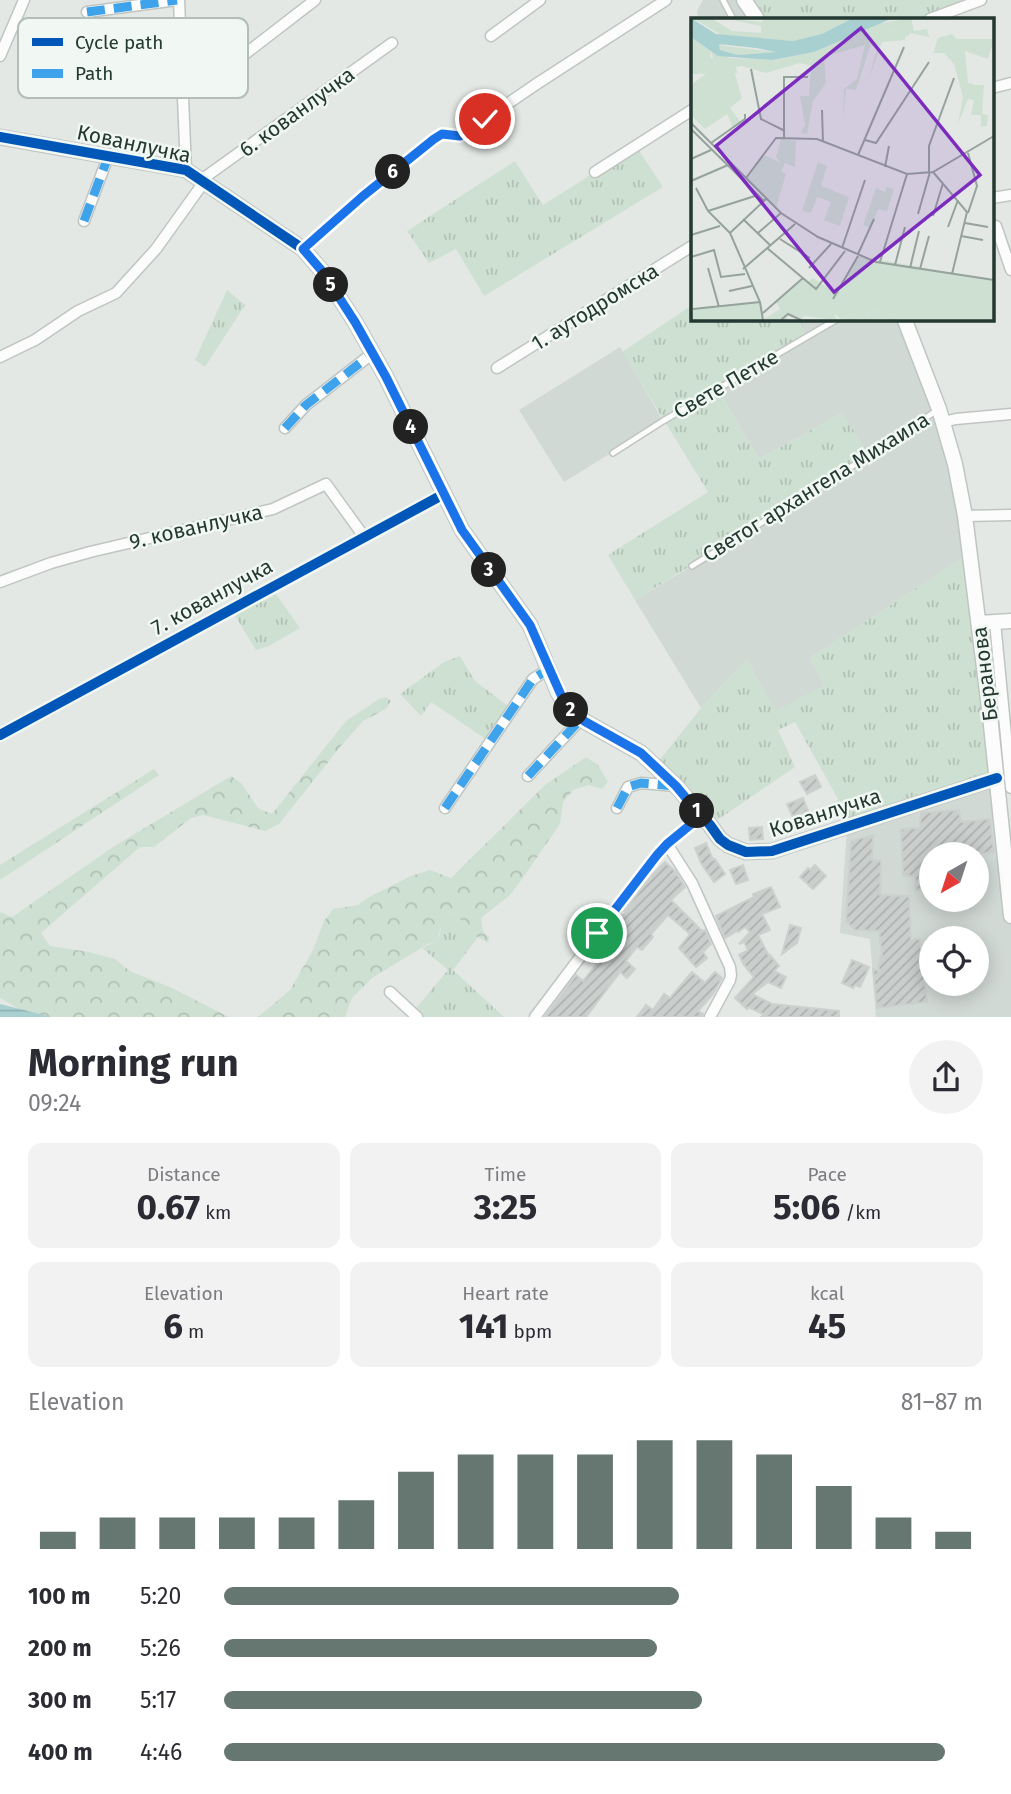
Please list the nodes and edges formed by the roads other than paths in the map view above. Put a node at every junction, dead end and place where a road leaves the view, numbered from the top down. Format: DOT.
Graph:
graph roads {
  1 [pos="24,0"];
  2 [pos="178,0"];
  3 [pos="315,0"];
  4 [pos="540,0"];
  5 [pos="666,0"];
  6 [pos="723,0"];
  7 [pos="744,0"];
  8 [pos="981,0"];
  9 [pos="87,12"];
  10 [pos="179,18"];
  11 [pos="732,18"];
  12 [pos="756,18"];
  13 [pos="933,18"];
  14 [pos="491,36"];
  15 [pos="392,43"];
  16 [pos="248,52"];
  17 [pos="0,56"];
  18 [pos="1011,83"];
  19 [pos="993,88"];
  20 [pos="183,98"];
  21 [pos="691,111"];
  22 [pos="0,137"];
  23 [pos="107,157"];
  24 [pos="186,170"];
  25 [pos="595,172"];
  26 [pos="202,181"];
  27 [pos="1011,195"];
  28 [pos="993,198"];
  29 [pos="83,221"];
  30 [pos="996,226"];
  31 [pos="691,247"];
  32 [pos="303,249"];
  33 [pos="1011,270"];
  34 [pos="836,320"];
  35 [pos="905,320"];
  36 [pos="373,353"];
  37 [pos="0,357"];
  38 [pos="497,368"];
  39 [pos="1011,414"];
  40 [pos="941,416"];
  41 [pos="285,428"];
  42 [pos="613,453"];
  43 [pos="444,494"];
  44 [pos="1011,515"];
  45 [pos="965,516"];
  46 [pos="365,538"];
  47 [pos="692,566"];
  48 [pos="0,582"];
  49 [pos="1011,621"];
  50 [pos="995,622"];
  51 [pos="979,624"];
  52 [pos="999,667"];
  53 [pos="549,669"];
  54 [pos="1011,671"];
  55 [pos="581,719"];
  56 [pos="0,735"];
  57 [pos="528,776"];
  58 [pos="997,778"];
  59 [pos="676,786"];
  60 [pos="1011,788"];
  61 [pos="445,808"];
  62 [pos="617,808"];
  63 [pos="701,816"];
  64 [pos="667,844"];
  65 [pos="1011,916"];
  66 [pos="390,992"];
  67 [pos="417,1017"];
  68 [pos="535,1017"];
  69 [pos="710,1017"];
  1 -- 17 [label="street"];
  2 -- 9 [label="street"];
  2 -- 10 [label="street"];
  3 -- 16 [label="street"];
  4 -- 14 [label="street"];
  5 -- 32 [label="street"];
  6 -- 11 [label="lane"];
  7 -- 12 [label="street"];
  8 -- 13 [label="street"];
  15 -- 26 [label="street, 6. кованлучка"];
  18 -- 19 [label="street"];
  20 -- 24 [label="street"];
  21 -- 25 [label="street"];
  22 -- 23 [label="street, Кованлучка"];
  23 -- 24 [label="street, Кованлучка"];
  23 -- 29 [label="street, Кованлучка"];
  24 -- 26 [label="street, Кованлучка"];
  26 -- 32 [label="street, Кованлучка"];
  26 -- 37 [label="street, 6. кованлучка"];
  27 -- 28 [label="street"];
  30 -- 33 [label="street"];
  31 -- 38 [label="street, 1. аутодромска"];
  32 -- 36 [label="street, Кованлучка"];
  34 -- 42 [label="lane, Свете Петке"];
  35 -- 40 [label="street, Беранова"];
  36 -- 41 [label="street"];
  36 -- 43 [label="street, Кованлучка"];
  39 -- 40 [label="street"];
  40 -- 45 [label="street, Беранова"];
  40 -- 47 [label="lane, Светог архангела Михаила"];
  43 -- 46 [label="street, 7. кованлучка"];
  43 -- 53 [label="street, Кованлучка"];
  44 -- 45 [label="street"];
  45 -- 51 [label="street, Беранова"];
  46 -- 48 [label="street, 9. кованлучка"];
  46 -- 56 [label="street, 7. кованлучка"];
  49 -- 50 [label="street"];
  50 -- 51 [label="street"];
  50 -- 52 [label="street, Беранова"];
  51 -- 58 [label="street, Беранова"];
  52 -- 54 [label="street"];
  52 -- 60 [label="street, Беранова"];
  53 -- 55 [label="street, Кованлучка"];
  53 -- 61 [label="street"];
  55 -- 57 [label="street"];
  55 -- 59 [label="street, Кованлучка"];
  58 -- 63 [label="street, Кованлучка"];
  58 -- 65 [label="street, Беранова"];
  59 -- 62 [label="street"];
  59 -- 63 [label="street, Кованлучка"];
  63 -- 64 [label="street"];
  64 -- 68 [label="street"];
  64 -- 69 [label="street"];
  66 -- 67 [label="street"];
}
